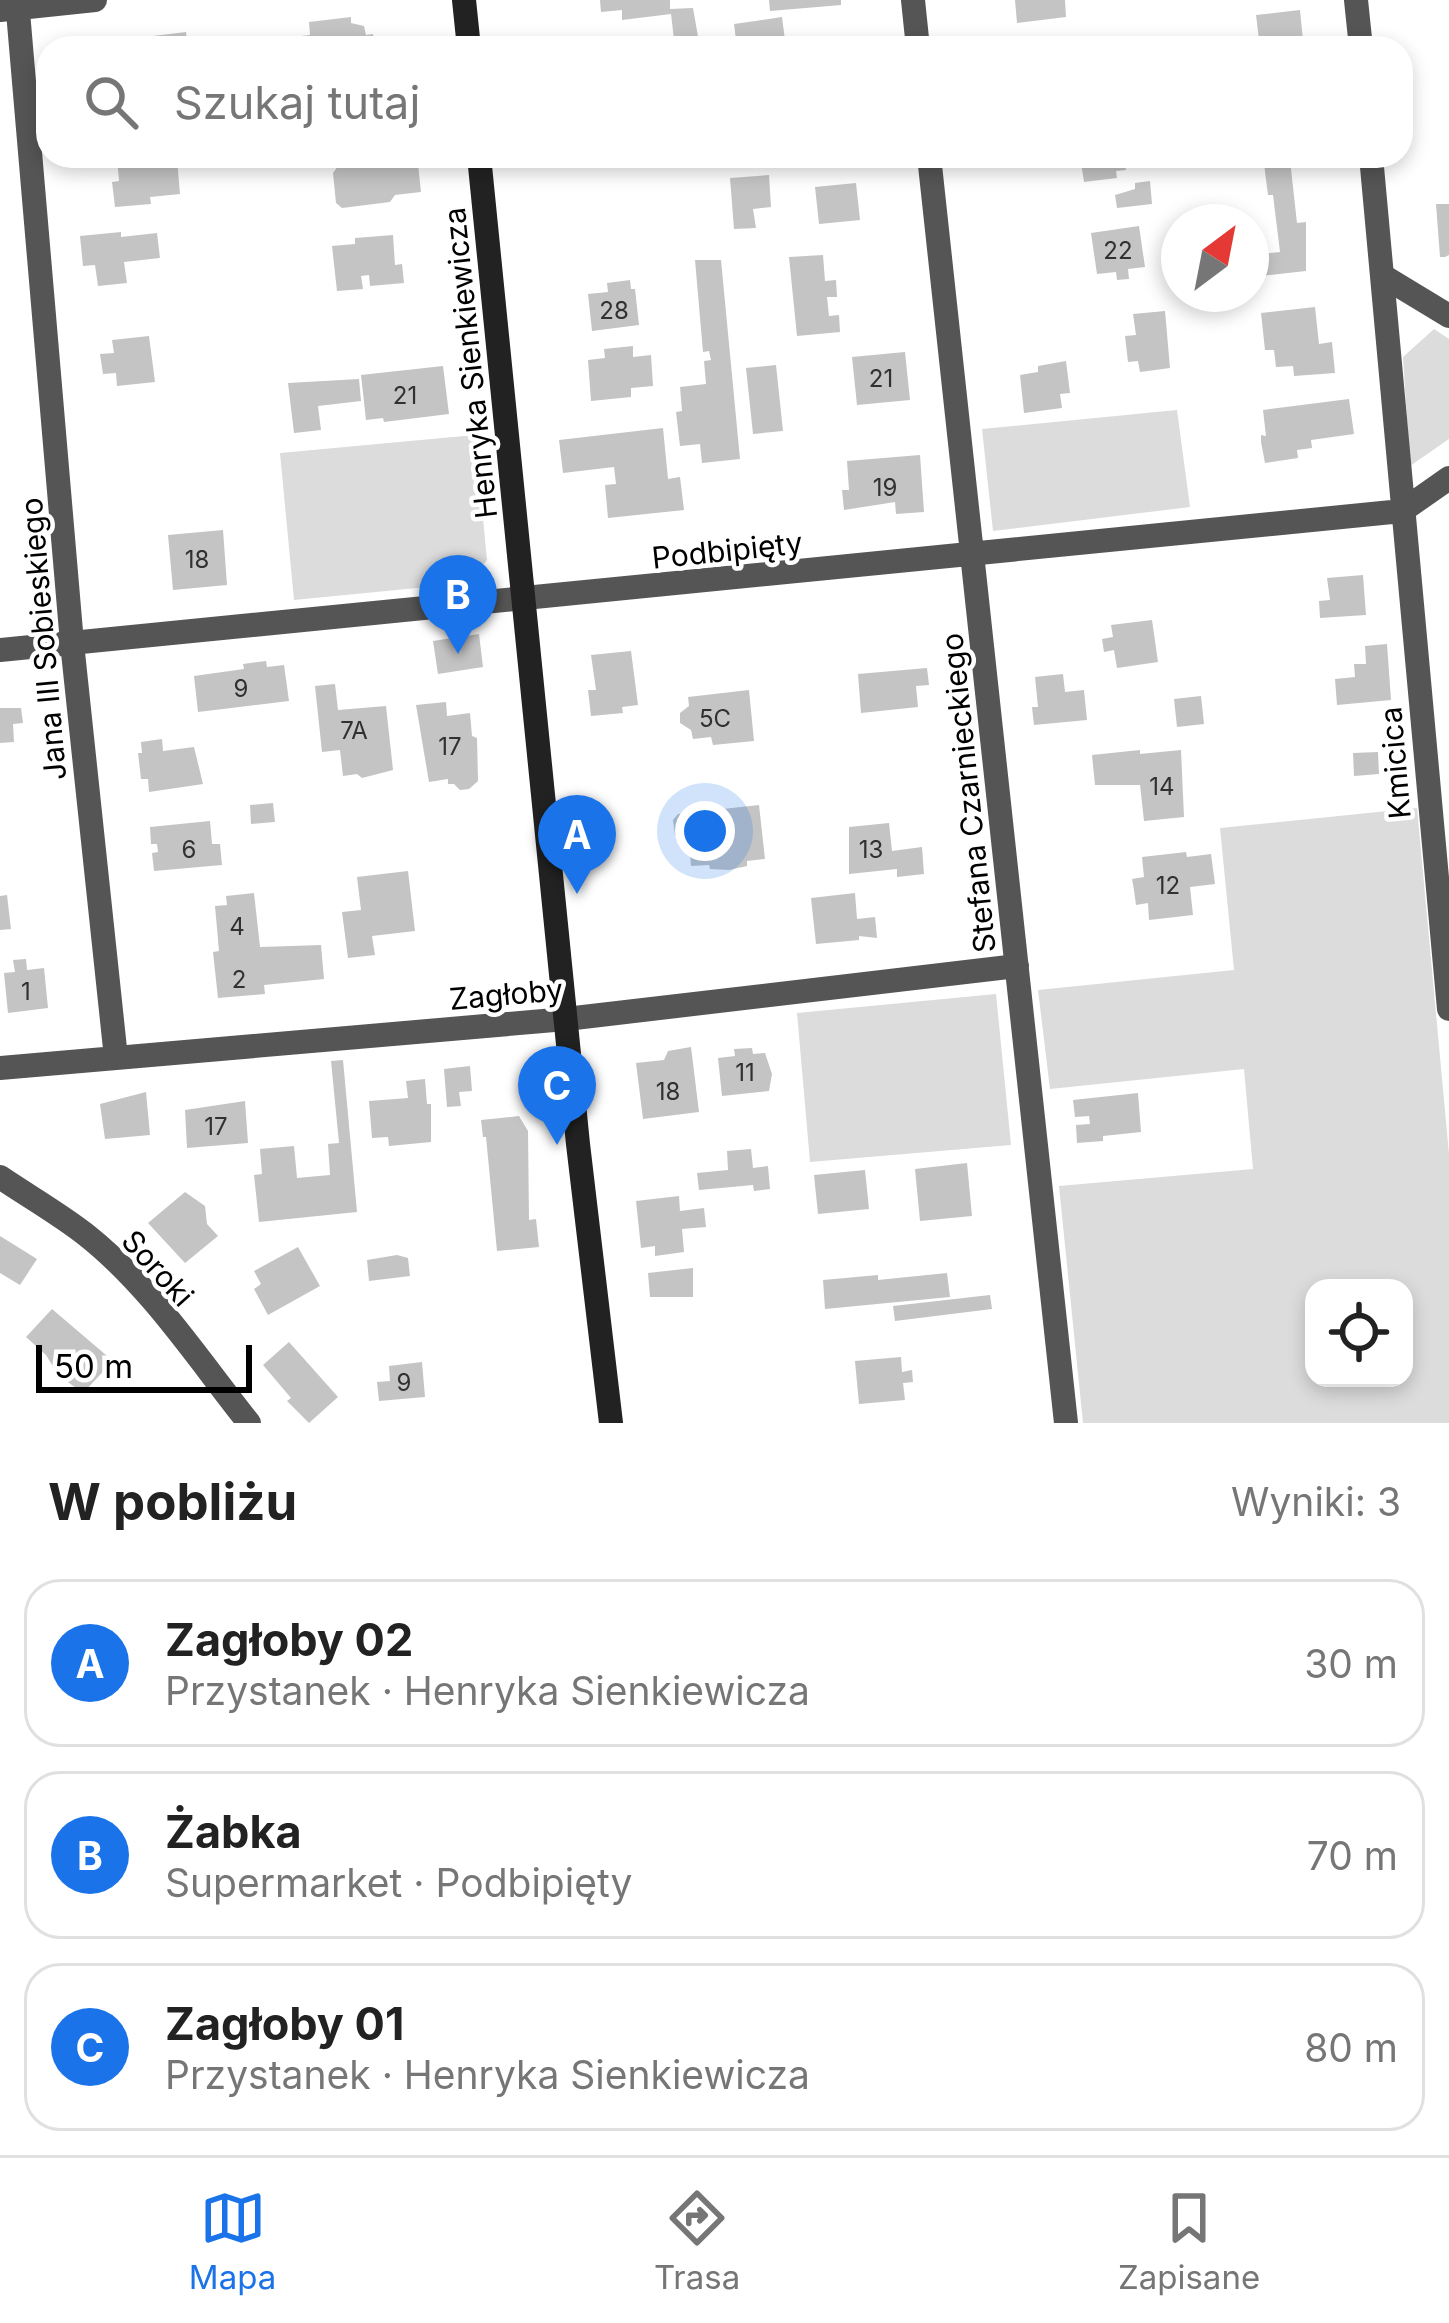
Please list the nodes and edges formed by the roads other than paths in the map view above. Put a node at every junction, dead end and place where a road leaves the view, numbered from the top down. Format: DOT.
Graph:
graph roads {
  1 [pos="95,0"];
  2 [pos="464,0"];
  3 [pos="913,0"];
  4 [pos="1356,0"];
  5 [pos="11,6"];
  6 [pos="468,36"];
  7 [pos="917,36"];
  8 [pos="1360,36"];
  9 [pos="480,168"];
  10 [pos="930,168"];
  11 [pos="1372,168"];
  12 [pos="1383,275"];
  13 [pos="1449,316"];
  14 [pos="1449,478"];
  15 [pos="1402,511"];
  16 [pos="972,556"];
  17 [pos="524,600"];
  18 [pos="73,643"];
  19 [pos="0,650"];
  20 [pos="1017,966"];
  21 [pos="1449,1009"];
  22 [pos="566,1019"];
  23 [pos="116,1058"];
  24 [pos="0,1068"];
  25 [pos="0,1177"];
  26 [pos="249,1423"];
  27 [pos="611,1423"];
  28 [pos="1066,1423"];
  1 -- 5 [label="street"];
  2 -- 6 [label="street"];
  3 -- 7 [label="street"];
  4 -- 8 [label="street"];
  5 -- 18 [label="street, Jana III Sobieskiego"];
  9 -- 17 [label="street, Henryka Sienkiewicza"];
  10 -- 16 [label="street, Stefana Czarnieckiego"];
  11 -- 12 [label="street, Kmicica"];
  12 -- 13 [label="street"];
  12 -- 15 [label="street, Kmicica"];
  14 -- 15 [label="street, Podbipięty"];
  15 -- 16 [label="street, Podbipięty"];
  15 -- 21 [label="street, Kmicica"];
  16 -- 17 [label="street, Podbipięty"];
  16 -- 20 [label="street, Stefana Czarnieckiego"];
  17 -- 18 [label="street, Podbipięty"];
  17 -- 22 [label="street, Henryka Sienkiewicza"];
  18 -- 19 [label="street, Podbipięty"];
  18 -- 23 [label="street, Jana III Sobieskiego"];
  20 -- 22 [label="street, Zagłoby"];
  20 -- 28 [label="street, Stefana Czarnieckiego"];
  22 -- 23 [label="street, Zagłoby"];
  22 -- 27 [label="street, Henryka Sienkiewicza"];
  23 -- 24 [label="street, Zagłoby"];
  25 -- 26 [label="street, Soroki"];
}
